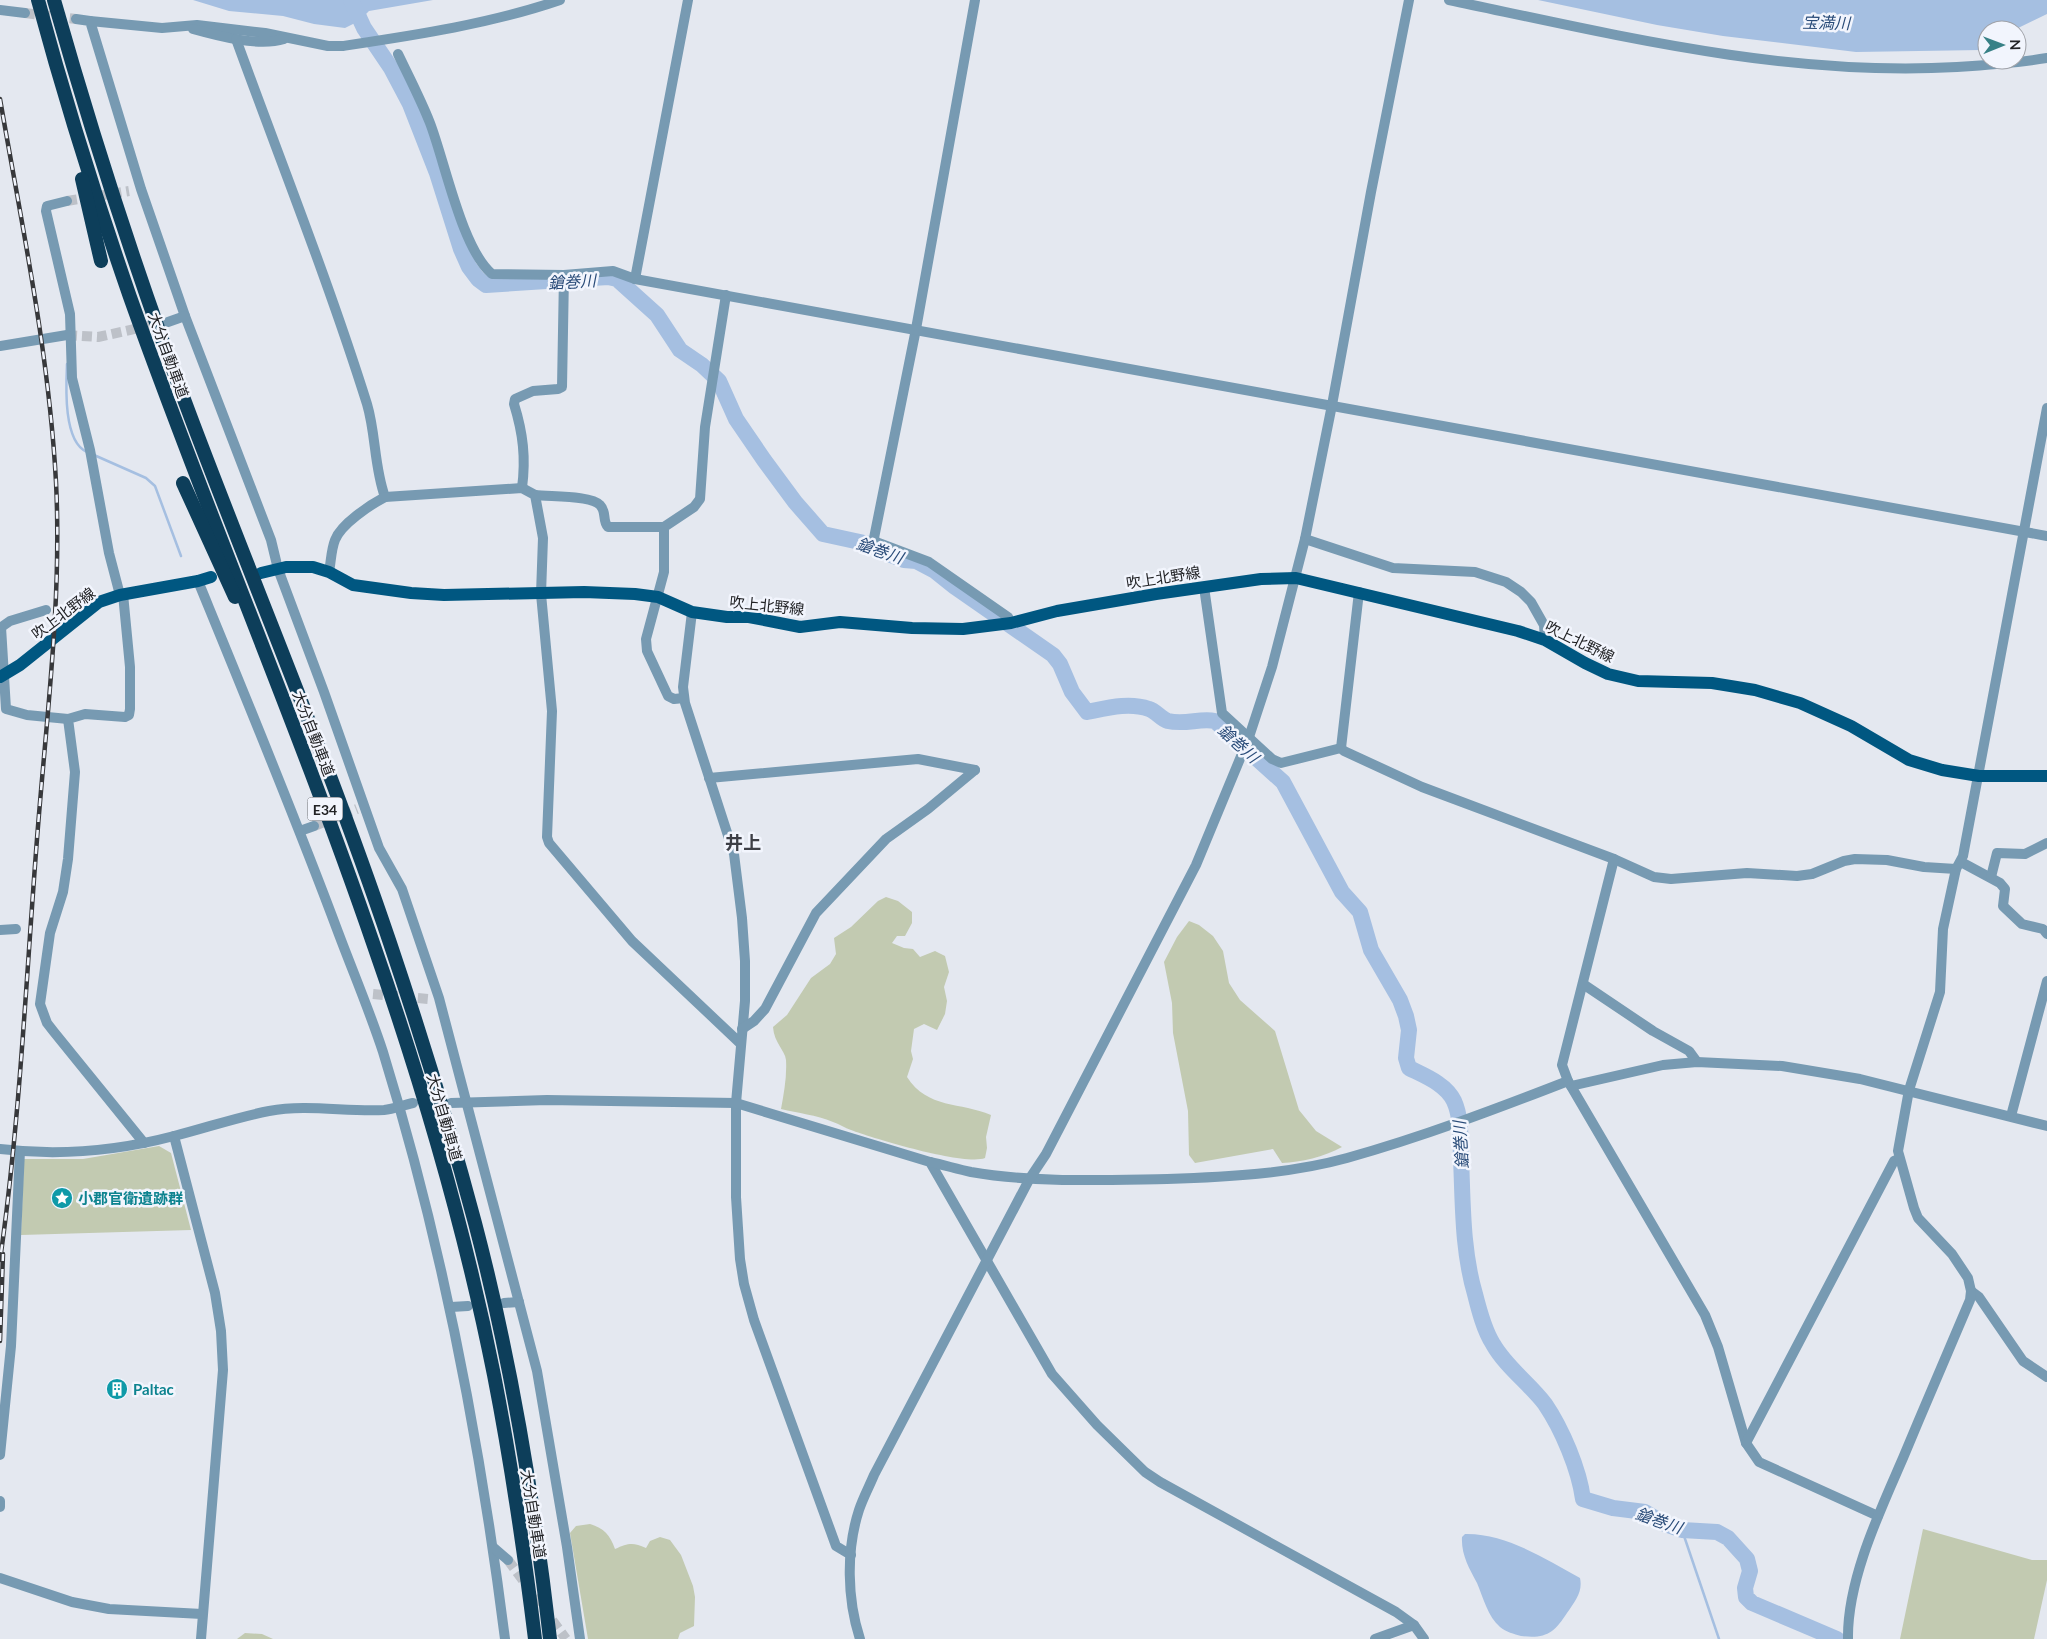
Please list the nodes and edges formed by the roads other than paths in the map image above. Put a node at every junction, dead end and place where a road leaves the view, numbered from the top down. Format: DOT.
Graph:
graph roads {
  1 [pos="38,0"];
  2 [pos="54,0"];
  3 [pos="560,0"];
  4 [pos="688,0"];
  5 [pos="975,0"];
  6 [pos="1409,0"];
  7 [pos="1449,0"];
  8 [pos="0,10"];
  9 [pos="25,13"];
  10 [pos="76,19"];
  11 [pos="90,21"];
  12 [pos="180,26"];
  13 [pos="291,37"];
  14 [pos="236,39"];
  15 [pos="52,52"];
  16 [pos="398,54"];
  17 [pos="2047,58"];
  18 [pos="141,189"];
  19 [pos="129,191"];
  20 [pos="67,201"];
  21 [pos="101,262"];
  22 [pos="564,276"];
  23 [pos="635,279"];
  24 [pos="726,295"];
  25 [pos="185,316"];
  26 [pos="168,322"];
  27 [pos="916,329"];
  28 [pos="67,335"];
  29 [pos="0,346"];
  30 [pos="1332,405"];
  31 [pos="2047,408"];
  32 [pos="183,483"];
  33 [pos="522,488"];
  34 [pos="386,496"];
  35 [pos="535,496"];
  36 [pos="664,527"];
  37 [pos="2024,532"];
  38 [pos="2047,536"];
  39 [pos="1305,539"];
  40 [pos="278,569"];
  41 [pos="261,572"];
  42 [pos="329,572"];
  43 [pos="210,577"];
  44 [pos="1296,578"];
  45 [pos="198,581"];
  46 [pos="1204,587"];
  47 [pos="1359,592"];
  48 [pos="540,594"];
  49 [pos="121,595"];
  50 [pos="658,598"];
  51 [pos="46,610"];
  52 [pos="692,612"];
  53 [pos="1011,623"];
  54 [pos="0,627"];
  55 [pos="1545,640"];
  56 [pos="2,676"];
  57 [pos="684,698"];
  58 [pos="68,719"];
  59 [pos="294,725"];
  60 [pos="1248,739"];
  61 [pos="1341,748"];
  62 [pos="1979,776"];
  63 [pos="2047,776"];
  64 [pos="710,778"];
  65 [pos="314,826"];
  66 [pos="300,831"];
  67 [pos="2047,843"];
  68 [pos="1614,859"];
  69 [pos="1959,865"];
  70 [pos="1991,877"];
  71 [pos="16,928"];
  72 [pos="0,930"];
  73 [pos="2047,934"];
  74 [pos="2047,981"];
  75 [pos="1583,984"];
  76 [pos="362,994"];
  77 [pos="373,994"];
  78 [pos="742,1030"];
  79 [pos="741,1044"];
  80 [pos="1696,1062"];
  81 [pos="1570,1083"];
  82 [pos="1909,1090"];
  83 [pos="467,1102"];
  84 [pos="413,1103"];
  85 [pos="451,1103"];
  86 [pos="736,1103"];
  87 [pos="400,1108"];
  88 [pos="2011,1116"];
  89 [pos="2047,1126"];
  90 [pos="174,1136"];
  91 [pos="144,1143"];
  92 [pos="0,1149"];
  93 [pos="20,1151"];
  94 [pos="1899,1158"];
  95 [pos="930,1162"];
  96 [pos="1030,1178"];
  97 [pos="986,1261"];
  98 [pos="1971,1291"];
  99 [pos="519,1302"];
  100 [pos="504,1303"];
  101 [pos="468,1306"];
  102 [pos="451,1307"];
  103 [pos="2047,1377"];
  104 [pos="1746,1443"];
  105 [pos="0,1455"];
  106 [pos="0,1500"];
  107 [pos="0,1507"];
  108 [pos="1878,1516"];
  109 [pos="494,1548"];
  110 [pos="851,1555"];
  111 [pos="508,1560"];
  112 [pos="0,1578"];
  113 [pos="202,1614"];
  114 [pos="1414,1625"];
  115 [pos="200,1639"];
  116 [pos="505,1639"];
  117 [pos="535,1639"];
  118 [pos="550,1639"];
  119 [pos="580,1639"];
  120 [pos="860,1639"];
  121 [pos="1375,1639"];
  122 [pos="1424,1639"];
  123 [pos="1848,1639"];
  1 -- 15 [label="highway, 大分自動車道 / E34"];
  2 -- 118 [label="highway, 大分自動車道 / E34"];
  3 -- 13 [label="street"];
  4 -- 23 [label="street"];
  5 -- 27 [label="street"];
  6 -- 30 [label="street"];
  7 -- 17 [label="street"];
  8 -- 9 [label="street"];
  10 -- 11 [label="street"];
  11 -- 12 [label="street"];
  11 -- 18 [label="street"];
  12 -- 13 [label="street"];
  12 -- 14 [label="street"];
  13 -- 14 [label="street"];
  14 -- 34 [label="street"];
  15 -- 21 [label="highway"];
  15 -- 59 [label="highway, 大分自動車道 / E34"];
  16 -- 22 [label="street"];
  18 -- 19 [label="street"];
  18 -- 25 [label="street"];
  20 -- 49 [label="street"];
  22 -- 23 [label="street"];
  22 -- 33 [label="street"];
  23 -- 24 [label="street"];
  24 -- 27 [label="street"];
  24 -- 36 [label="street"];
  25 -- 26 [label="street"];
  25 -- 40 [label="street"];
  27 -- 30 [label="street"];
  27 -- 53 [label="street"];
  28 -- 29 [label="street"];
  30 -- 37 [label="street"];
  30 -- 39 [label="street"];
  31 -- 37 [label="street"];
  32 -- 59 [label="highway"];
  33 -- 34 [label="street"];
  33 -- 35 [label="street"];
  34 -- 42 [label="street"];
  35 -- 36 [label="street"];
  35 -- 48 [label="street"];
  36 -- 50 [label="street"];
  37 -- 38 [label="street"];
  37 -- 62 [label="street"];
  39 -- 44 [label="street"];
  39 -- 55 [label="street"];
  40 -- 41 [label="main road, 吹上北野線"];
  40 -- 42 [label="main road, 吹上北野線"];
  40 -- 83 [label="street"];
  42 -- 48 [label="main road, 吹上北野線"];
  43 -- 45 [label="main road, 吹上北野線"];
  44 -- 46 [label="main road, 吹上北野線"];
  44 -- 47 [label="main road, 吹上北野線"];
  44 -- 60 [label="street"];
  45 -- 49 [label="main road, 吹上北野線"];
  45 -- 66 [label="street"];
  46 -- 53 [label="main road, 吹上北野線"];
  46 -- 60 [label="street"];
  47 -- 55 [label="main road, 吹上北野線"];
  47 -- 61 [label="street"];
  48 -- 50 [label="main road, 吹上北野線"];
  48 -- 79 [label="street"];
  49 -- 56 [label="main road, 吹上北野線"];
  49 -- 58 [label="street"];
  50 -- 52 [label="main road, 吹上北野線"];
  50 -- 57 [label="street"];
  51 -- 54 [label="street"];
  52 -- 53 [label="main road, 吹上北野線"];
  52 -- 57 [label="street"];
  54 -- 56 [label="street"];
  55 -- 62 [label="main road, 吹上北野線"];
  56 -- 58 [label="street"];
  57 -- 64 [label="street"];
  58 -- 91 [label="street"];
  59 -- 117 [label="highway, 大分自動車道 / E34"];
  60 -- 61 [label="street"];
  60 -- 96 [label="street"];
  61 -- 68 [label="street"];
  62 -- 63 [label="main road, 吹上北野線"];
  62 -- 69 [label="street"];
  64 -- 78 [label="street"];
  64 -- 78 [label="street"];
  65 -- 66 [label="street"];
  66 -- 76 [label="street"];
  67 -- 70 [label="street"];
  68 -- 69 [label="street"];
  68 -- 75 [label="street"];
  69 -- 70 [label="street"];
  69 -- 82 [label="street"];
  70 -- 73 [label="street"];
  71 -- 72 [label="street"];
  74 -- 88 [label="street"];
  75 -- 80 [label="street"];
  75 -- 81 [label="street"];
  76 -- 77 [label="street"];
  76 -- 87 [label="street"];
  78 -- 79 [label="street"];
  79 -- 86 [label="street"];
  80 -- 81 [label="street"];
  80 -- 82 [label="street"];
  81 -- 96 [label="street"];
  81 -- 104 [label="street"];
  82 -- 88 [label="street"];
  82 -- 94 [label="street"];
  83 -- 85 [label="street"];
  83 -- 86 [label="street"];
  83 -- 99 [label="street"];
  84 -- 87 [label="street"];
  86 -- 95 [label="street"];
  86 -- 110 [label="street"];
  87 -- 90 [label="street"];
  87 -- 102 [label="street"];
  88 -- 89 [label="street"];
  90 -- 91 [label="street"];
  90 -- 113 [label="street"];
  91 -- 93 [label="street"];
  92 -- 93 [label="street"];
  93 -- 105 [label="street"];
  94 -- 98 [label="street"];
  94 -- 104 [label="street"];
  95 -- 96 [label="street"];
  95 -- 97 [label="street"];
  96 -- 97 [label="street"];
  97 -- 110 [label="street"];
  97 -- 114 [label="street"];
  98 -- 103 [label="street"];
  98 -- 108 [label="street"];
  99 -- 100 [label="street"];
  99 -- 119 [label="street"];
  101 -- 102 [label="street"];
  102 -- 109 [label="street"];
  104 -- 108 [label="street"];
  106 -- 107 [label="street"];
  108 -- 123 [label="street"];
  109 -- 111 [label="street"];
  109 -- 116 [label="street"];
  110 -- 120 [label="street"];
  112 -- 113 [label="street"];
  113 -- 115 [label="street"];
  114 -- 121 [label="street"];
  114 -- 122 [label="street"];
}
